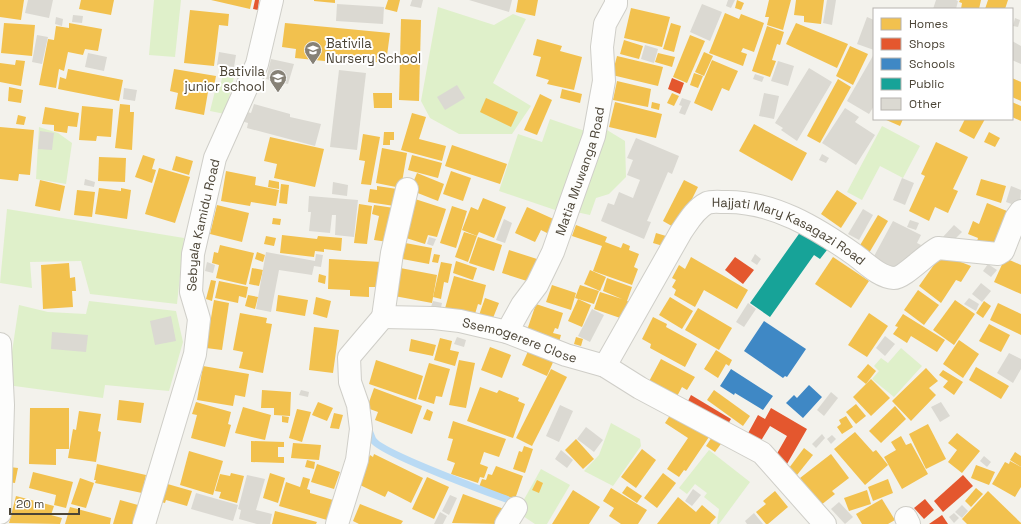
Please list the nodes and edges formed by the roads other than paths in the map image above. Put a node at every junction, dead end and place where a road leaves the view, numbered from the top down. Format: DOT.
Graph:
graph roads {
  1 [pos="272,0"];
  2 [pos="616,0"];
  3 [pos="407,189"];
  4 [pos="1021,211"];
  5 [pos="383,317"];
  6 [pos="507,332"];
  7 [pos="0,344"];
  8 [pos="605,366"];
  9 [pos="0,513"];
  10 [pos="144,524"];
  11 [pos="337,524"];
  12 [pos="825,524"];
  1 -- 10 [label="street, Sebyala Kamidu Road"];
  2 -- 6 [label="street, Matia Muwanga Road"];
  3 -- 5 [label="street"];
  4 -- 8 [label="street, Hajjati Mary Kasagazi Road"];
  5 -- 6 [label="street, Ssemogerere Close"];
  5 -- 11 [label="street"];
  6 -- 8 [label="street, Ssemogerere Close"];
  7 -- 9 [label="street"];
  8 -- 12 [label="street, Ssemogerere Close"];
}
